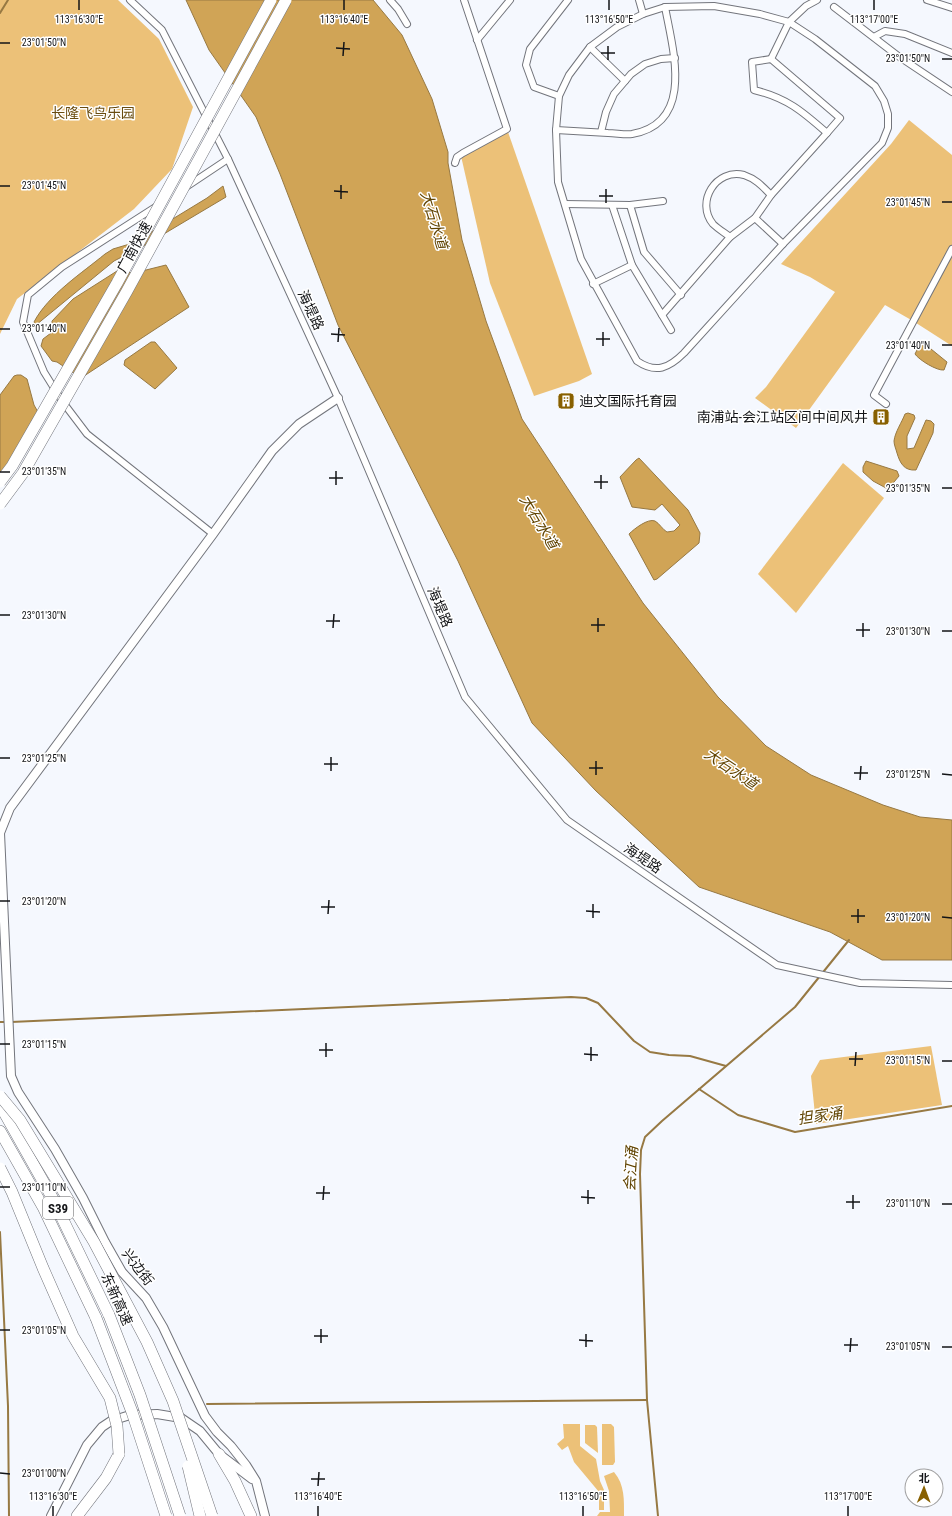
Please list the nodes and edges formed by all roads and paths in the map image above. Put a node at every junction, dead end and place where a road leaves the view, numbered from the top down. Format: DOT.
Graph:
graph roads {
  1 [pos="130,0"];
  2 [pos="271,0"];
  3 [pos="286,0"];
  4 [pos="390,0"];
  5 [pos="464,0"];
  6 [pos="510,0"];
  7 [pos="568,0"];
  8 [pos="639,0"];
  9 [pos="817,0"];
  10 [pos="927,0"];
  11 [pos="665,7"];
  12 [pos="834,7"];
  13 [pos="952,8"];
  14 [pos="643,14"];
  15 [pos="789,22"];
  16 [pos="407,24"];
  17 [pos="874,37"];
  18 [pos="477,40"];
  19 [pos="590,47"];
  20 [pos="952,53"];
  21 [pos="675,58"];
  22 [pos="771,59"];
  23 [pos="625,81"];
  24 [pos="952,92"];
  25 [pos="559,96"];
  26 [pos="556,130"];
  27 [pos="601,132"];
  28 [pos="827,133"];
  29 [pos="228,160"];
  30 [pos="455,163"];
  31 [pos="771,195"];
  32 [pos="663,201"];
  33 [pos="565,204"];
  34 [pos="612,205"];
  35 [pos="630,205"];
  36 [pos="755,218"];
  37 [pos="730,237"];
  38 [pos="783,244"];
  39 [pos="952,249"];
  40 [pos="632,265"];
  41 [pos="593,284"];
  42 [pos="681,295"];
  43 [pos="662,315"];
  44 [pos="671,330"];
  45 [pos="338,398"];
  46 [pos="886,404"];
  47 [pos="0,482"];
  48 [pos="0,504"];
  49 [pos="213,534"];
  50 [pos="952,984"];
  51 [pos="0,1096"];
  52 [pos="0,1105"];
  53 [pos="0,1131"];
  54 [pos="0,1168"];
  55 [pos="173,1401"];
  56 [pos="119,1454"];
  57 [pos="219,1454"];
  58 [pos="256,1481"];
  59 [pos="51,1516"];
  60 [pos="77,1516"];
  61 [pos="85,1516"];
  62 [pos="166,1516"];
  63 [pos="180,1516"];
  64 [pos="200,1516"];
  65 [pos="212,1516"];
  66 [pos="251,1516"];
  67 [pos="265,1516"];
  1 -- 29 [label="street, 海堤路"];
  2 -- 47 [label="highway, 广南快速, bridge"];
  3 -- 48 [label="highway, 广南快速, bridge"];
  4 -- 16 [label="street"];
  5 -- 18 [label="street"];
  6 -- 18 [label="street"];
  7 -- 25 [label="street"];
  8 -- 14 [label="street"];
  9 -- 15 [label="street"];
  10 -- 13 [label="street"];
  11 -- 14 [label="street"];
  11 -- 15 [label="street"];
  11 -- 21 [label="street"];
  12 -- 17 [label="street"];
  14 -- 19 [label="street"];
  15 -- 22 [label="street"];
  15 -- 38 [label="street"];
  17 -- 20 [label="street"];
  17 -- 24 [label="street"];
  18 -- 30 [label="street"];
  19 -- 23 [label="street"];
  19 -- 25 [label="street"];
  21 -- 23 [label="street"];
  21 -- 27 [label="street"];
  22 -- 28 [label="street"];
  22 -- 28 [label="street"];
  23 -- 27 [label="street"];
  25 -- 26 [label="street"];
  26 -- 27 [label="street"];
  26 -- 33 [label="street"];
  28 -- 31 [label="street"];
  29 -- 45 [label="street, 海堤路"];
  29 -- 49 [label="street"];
  31 -- 36 [label="street"];
  31 -- 37 [label="street"];
  32 -- 35 [label="street"];
  33 -- 34 [label="street"];
  33 -- 41 [label="street"];
  34 -- 35 [label="street"];
  34 -- 40 [label="street"];
  35 -- 42 [label="street"];
  36 -- 37 [label="street"];
  36 -- 38 [label="street"];
  37 -- 42 [label="street"];
  38 -- 41 [label="street"];
  39 -- 46 [label="street"];
  40 -- 41 [label="street"];
  40 -- 43 [label="street"];
  42 -- 43 [label="street"];
  43 -- 44 [label="street"];
  45 -- 49 [label="street, 兴边街"];
  45 -- 50 [label="street, 海堤路"];
  49 -- 58 [label="street, 兴边街"];
  51 -- 55 [label="highway, bridge"];
  52 -- 63 [label="highway, 东新高速 / S39, bridge"];
  53 -- 62 [label="highway, 东新高速 / S39, bridge"];
  54 -- 56 [label="highway, bridge"];
  55 -- 64 [label="highway, bridge"];
  55 -- 65 [label="highway, bridge"];
  56 -- 60 [label="highway"];
  56 -- 61 [label="highway"];
  57 -- 58 [label="street"];
  57 -- 59 [label="street"];
  57 -- 66 [label="highway"];
  58 -- 67 [label="street, 兴边街"];
}
